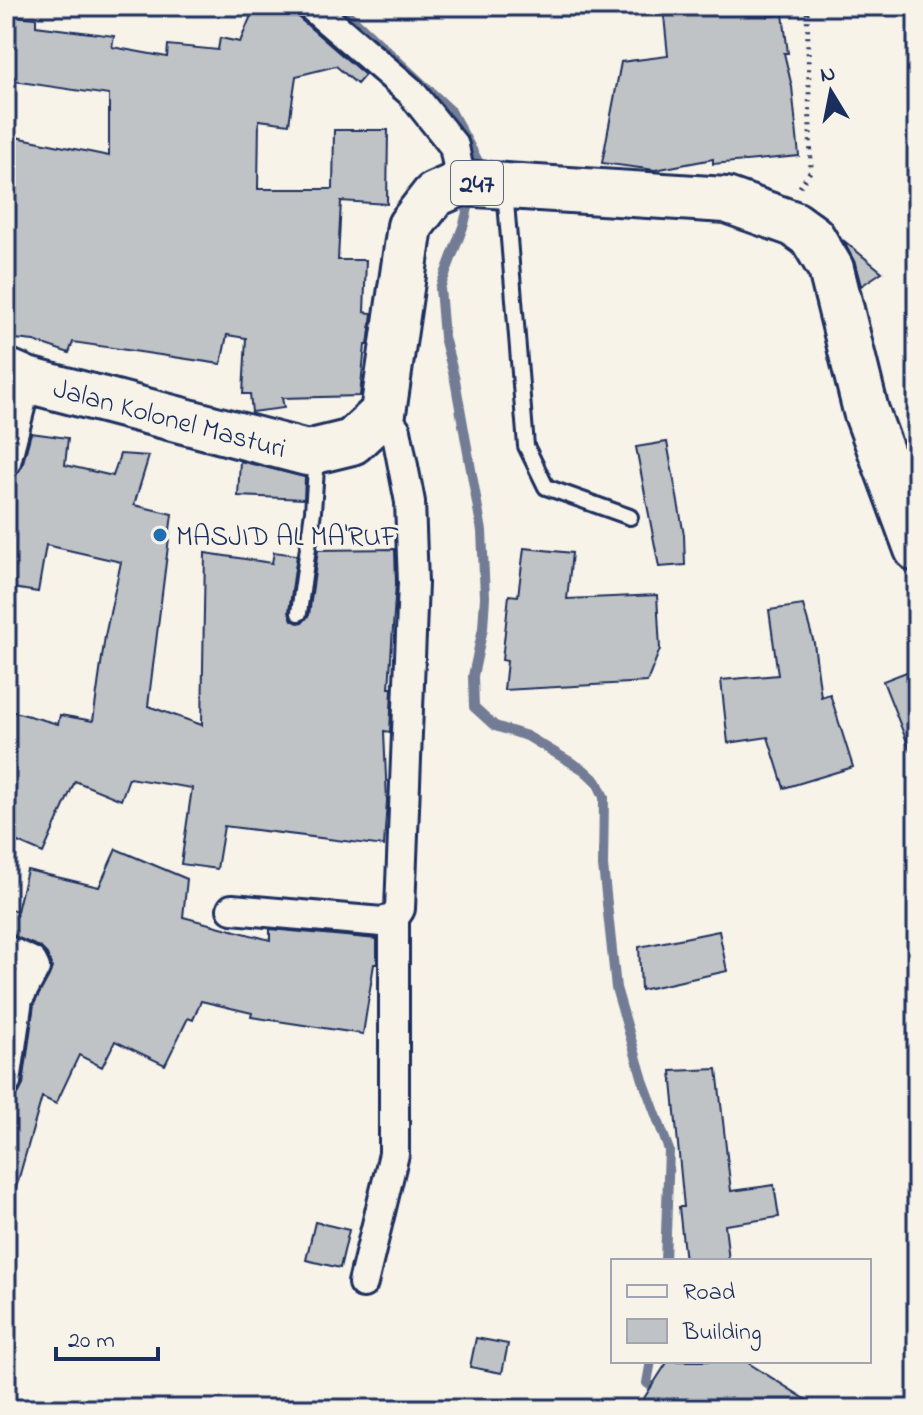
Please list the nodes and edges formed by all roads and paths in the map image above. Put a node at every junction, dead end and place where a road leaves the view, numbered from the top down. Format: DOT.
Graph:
graph roads {
  1 [pos="311,6"];
  2 [pos="807,6"];
  3 [pos="461,183"];
  4 [pos="505,185"];
  5 [pos="794,224"];
  6 [pos="17,375"];
  7 [pos="383,413"];
  8 [pos="317,451"];
  9 [pos="6,462"];
  10 [pos="630,517"];
  11 [pos="917,549"];
  12 [pos="299,613"];
  13 [pos="232,909"];
  14 [pos="394,918"];
  15 [pos="6,950"];
  16 [pos="6,1082"];
  17 [pos="363,1283"];
  1 -- 3 [label="street"];
  2 -- 5 [label="path"];
  3 -- 4 [label="main road, 247"];
  3 -- 7 [label="main road, 247"];
  4 -- 5 [label="main road, 247"];
  4 -- 10 [label="lane"];
  5 -- 11 [label="main road, 247"];
  6 -- 8 [label="main road, Jalan Kolonel Masturi"];
  6 -- 9 [label="street"];
  7 -- 8 [label="main road, Jalan Kolonel Masturi"];
  7 -- 14 [label="street"];
  8 -- 12 [label="lane"];
  13 -- 14 [label="street"];
  14 -- 17 [label="street"];
  15 -- 16 [label="street"];
}
